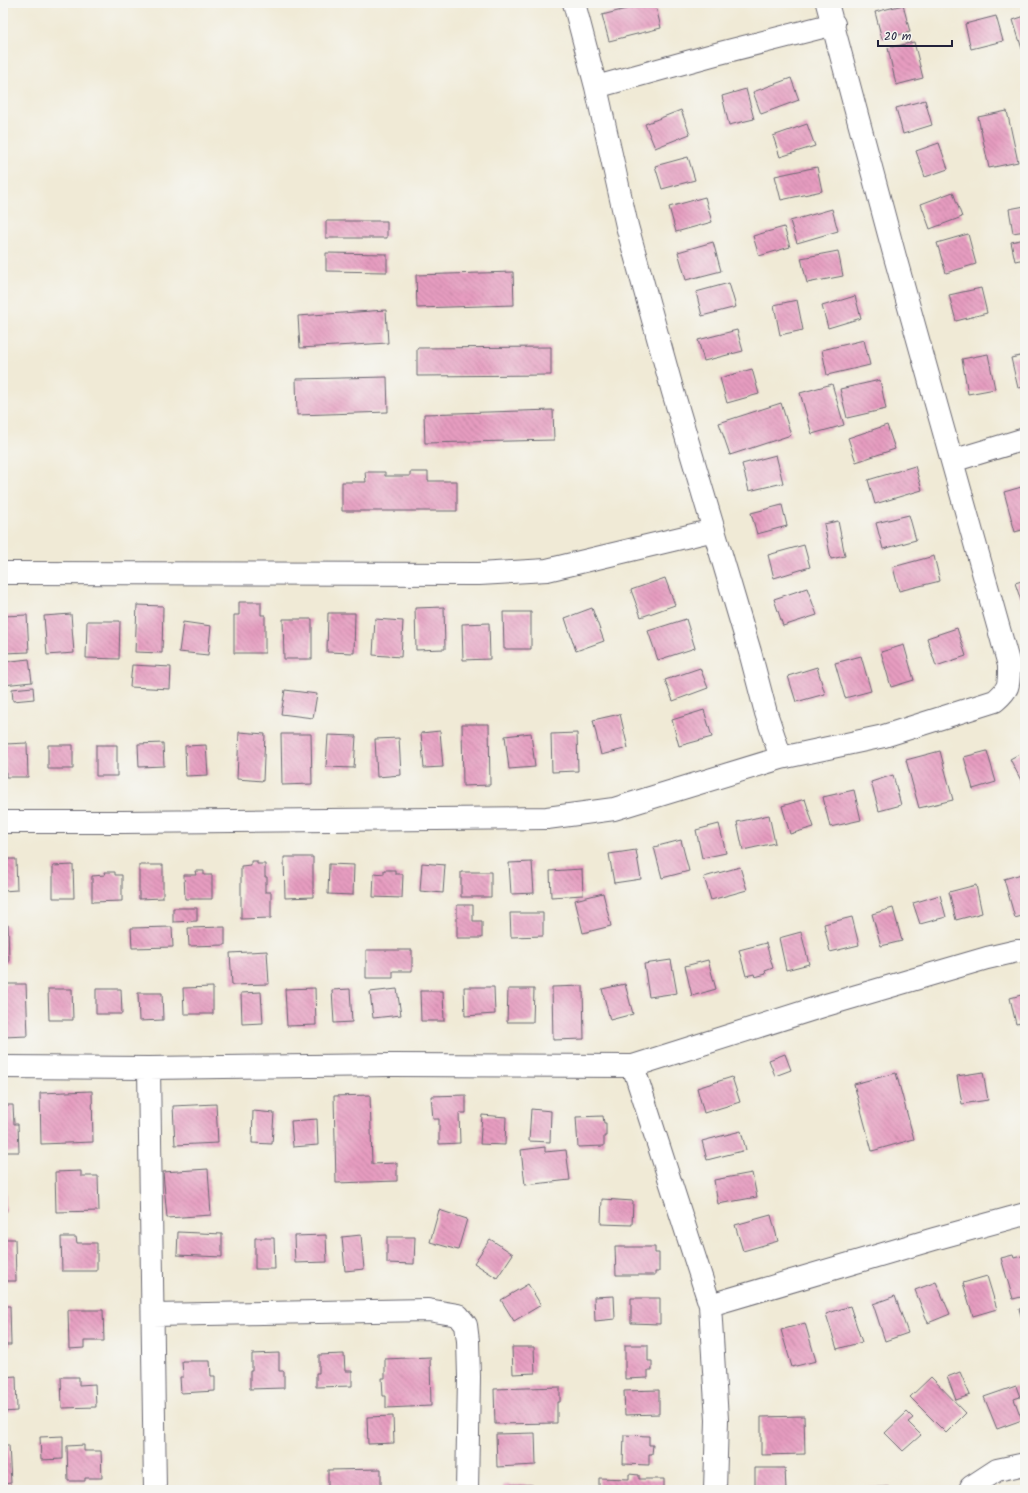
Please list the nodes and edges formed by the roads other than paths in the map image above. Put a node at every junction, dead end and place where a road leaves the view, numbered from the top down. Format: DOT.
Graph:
graph roads {
  1 [pos="574,3"];
  2 [pos="827,3"];
  3 [pos="834,24"];
  4 [pos="596,87"];
  5 [pos="1025,440"];
  6 [pos="952,461"];
  7 [pos="714,530"];
  8 [pos="3,573"];
  9 [pos="781,758"];
  10 [pos="3,822"];
  11 [pos="1025,951"];
  12 [pos="633,1066"];
  13 [pos="3,1067"];
  14 [pos="149,1068"];
  15 [pos="1025,1214"];
  16 [pos="710,1305"];
  17 [pos="153,1315"];
  18 [pos="1025,1464"];
  19 [pos="155,1490"];
  20 [pos="467,1490"];
  21 [pos="715,1490"];
  22 [pos="970,1490"];
  1 -- 4 [label="street"];
  2 -- 3 [label="street"];
  3 -- 4 [label="street"];
  3 -- 6 [label="street"];
  4 -- 7 [label="street"];
  5 -- 6 [label="street"];
  6 -- 9 [label="street"];
  7 -- 8 [label="street"];
  7 -- 9 [label="street"];
  9 -- 10 [label="street"];
  11 -- 12 [label="street"];
  12 -- 14 [label="street"];
  12 -- 16 [label="street"];
  13 -- 14 [label="street"];
  14 -- 17 [label="street"];
  15 -- 16 [label="street"];
  16 -- 21 [label="street"];
  17 -- 19 [label="street"];
  17 -- 20 [label="street"];
  18 -- 22 [label="street"];
}
